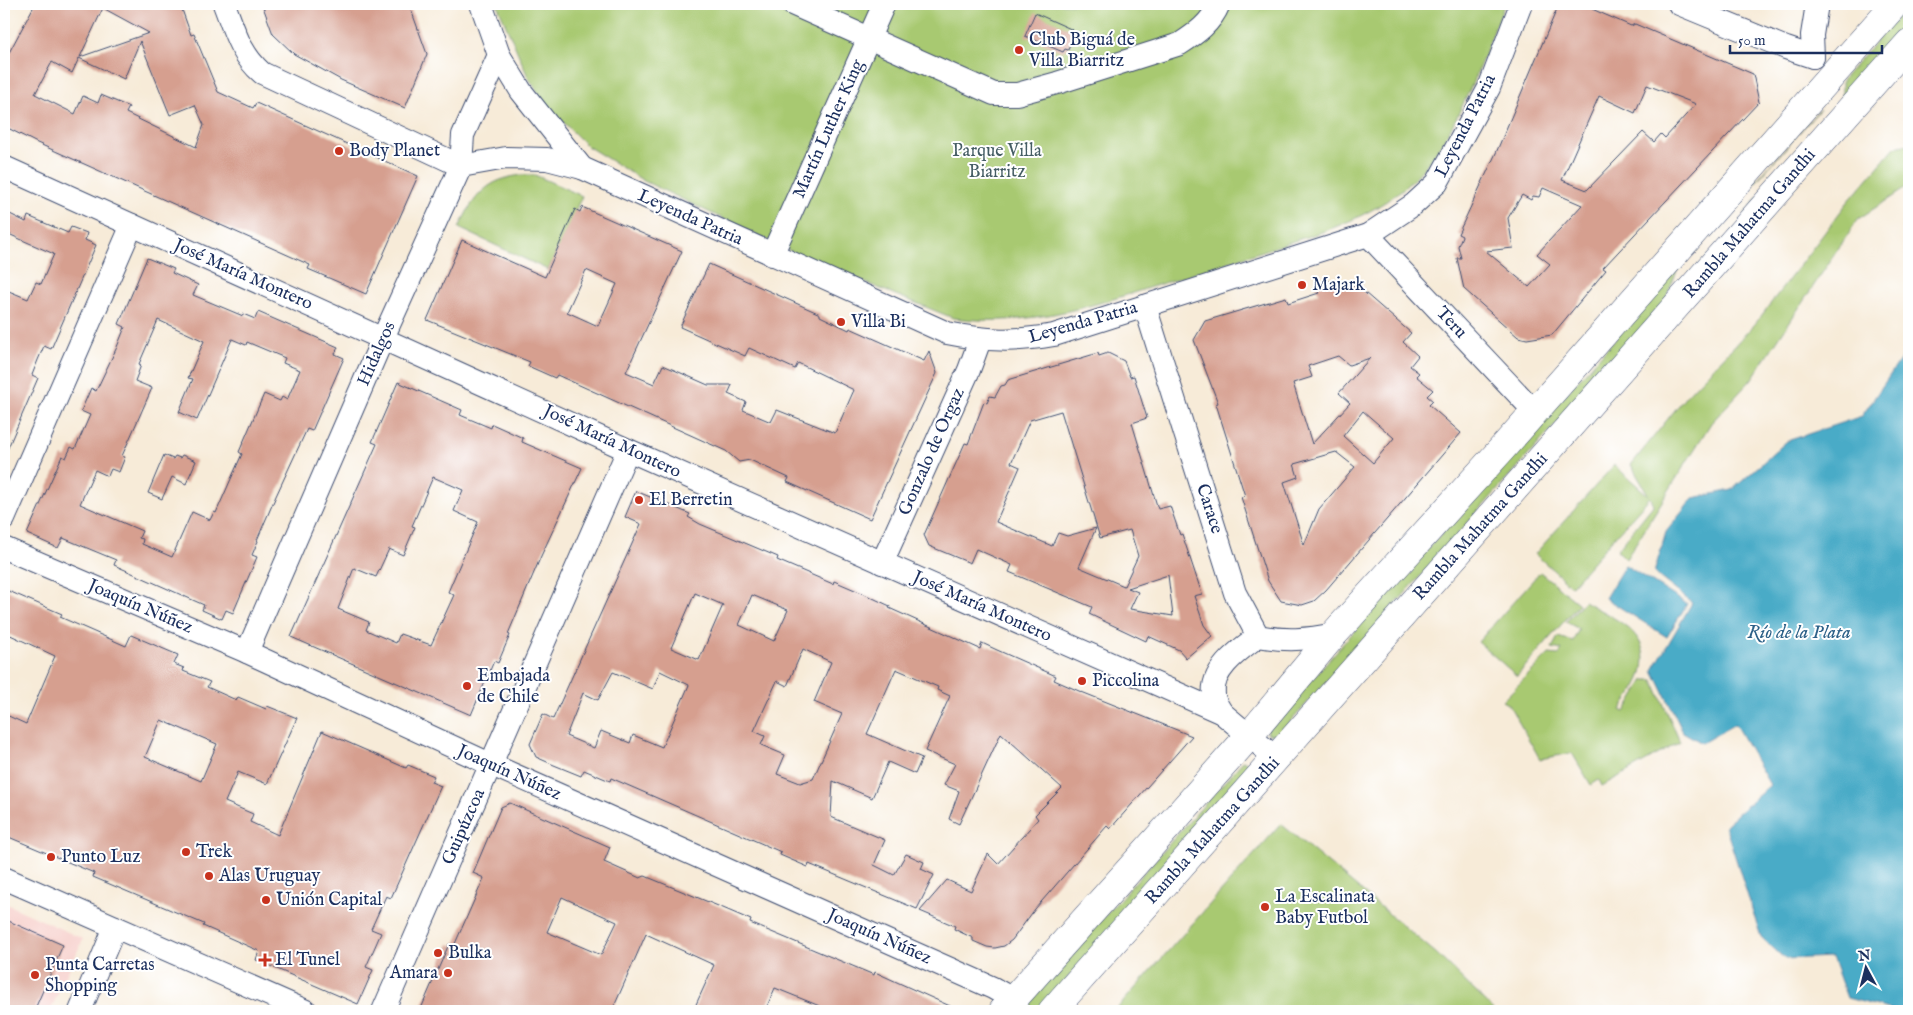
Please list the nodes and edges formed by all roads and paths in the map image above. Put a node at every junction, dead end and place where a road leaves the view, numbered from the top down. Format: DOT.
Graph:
graph roads {
  1 [pos="224,4"];
  2 [pos="480,4"];
  3 [pos="792,4"];
  4 [pos="884,4"];
  5 [pos="1219,4"];
  6 [pos="1521,4"];
  7 [pos="1679,4"];
  8 [pos="1817,4"];
  9 [pos="1895,4"];
  10 [pos="869,39"];
  11 [pos="1909,43"];
  12 [pos="499,55"];
  13 [pos="1822,67"];
  14 [pos="461,166"];
  15 [pos="4,167"];
  16 [pos="582,168"];
  17 [pos="132,225"];
  18 [pos="1368,235"];
  19 [pos="772,255"];
  20 [pos="1145,306"];
  21 [pos="1662,323"];
  22 [pos="383,338"];
  23 [pos="980,340"];
  24 [pos="1534,411"];
  25 [pos="628,450"];
  26 [pos="4,519"];
  27 [pos="4,548"];
  28 [pos="882,563"];
  29 [pos="1334,634"];
  30 [pos="1258,636"];
  31 [pos="247,652"];
  32 [pos="1222,713"];
  33 [pos="1249,736"];
  34 [pos="1277,759"];
  35 [pos="492,766"];
  36 [pos="4,878"];
  37 [pos="116,927"];
  38 [pos="1010,1007"];
  39 [pos="80,1011"];
  40 [pos="306,1011"];
  41 [pos="383,1011"];
  42 [pos="1052,1011"];
  1 -- 14 [label="street"];
  2 -- 12 [label="street, Leyenda Patria"];
  3 -- 10 [label="street"];
  4 -- 10 [label="street, Martín Luther King"];
  5 -- 10 [label="street"];
  6 -- 18 [label="street, Leyenda Patria"];
  7 -- 13 [label="street"];
  8 -- 13 [label="street"];
  9 -- 13 [label="main road, Rambla Mahatma Gandhi"];
  10 -- 19 [label="street, Martín Luther King"];
  11 -- 21 [label="main road, Rambla Mahatma Gandhi"];
  12 -- 14 [label="street, Hidalgos"];
  12 -- 16 [label="street, Leyenda Patria"];
  13 -- 21 [label="main road"];
  13 -- 24 [label="main road, Rambla Mahatma Gandhi"];
  14 -- 16 [label="street"];
  14 -- 22 [label="street, Hidalgos"];
  15 -- 17 [label="street, José María Montero"];
  16 -- 19 [label="street, Leyenda Patria"];
  17 -- 22 [label="street, José María Montero"];
  17 -- 26 [label="street"];
  18 -- 20 [label="street, Leyenda Patria"];
  18 -- 24 [label="street, Teru"];
  19 -- 23 [label="street, Leyenda Patria"];
  20 -- 23 [label="street, Leyenda Patria"];
  20 -- 30 [label="street, Carace"];
  21 -- 34 [label="main road, Rambla Mahatma Gandhi"];
  22 -- 25 [label="street, José María Montero"];
  22 -- 31 [label="street, Hidalgos"];
  23 -- 28 [label="street, Gonzalo de Orgaz"];
  24 -- 29 [label="main road, Rambla Mahatma Gandhi"];
  25 -- 28 [label="street, José María Montero"];
  25 -- 35 [label="street, Guipúzcoa"];
  27 -- 31 [label="street, Joaquín Núñez"];
  28 -- 32 [label="street, José María Montero"];
  29 -- 30 [label="street"];
  29 -- 33 [label="main road, Rambla Mahatma Gandhi"];
  30 -- 32 [label="street"];
  31 -- 35 [label="street, Joaquín Núñez"];
  32 -- 33 [label="street, José María Montero"];
  33 -- 34 [label="street, José María Montero"];
  33 -- 38 [label="main road, Rambla Mahatma Gandhi"];
  34 -- 42 [label="main road, Rambla Mahatma Gandhi"];
  35 -- 38 [label="street, Joaquín Núñez"];
  35 -- 41 [label="street, Guipúzcoa"];
  36 -- 37 [label="street"];
  37 -- 39 [label="street"];
  37 -- 40 [label="street"];
}
